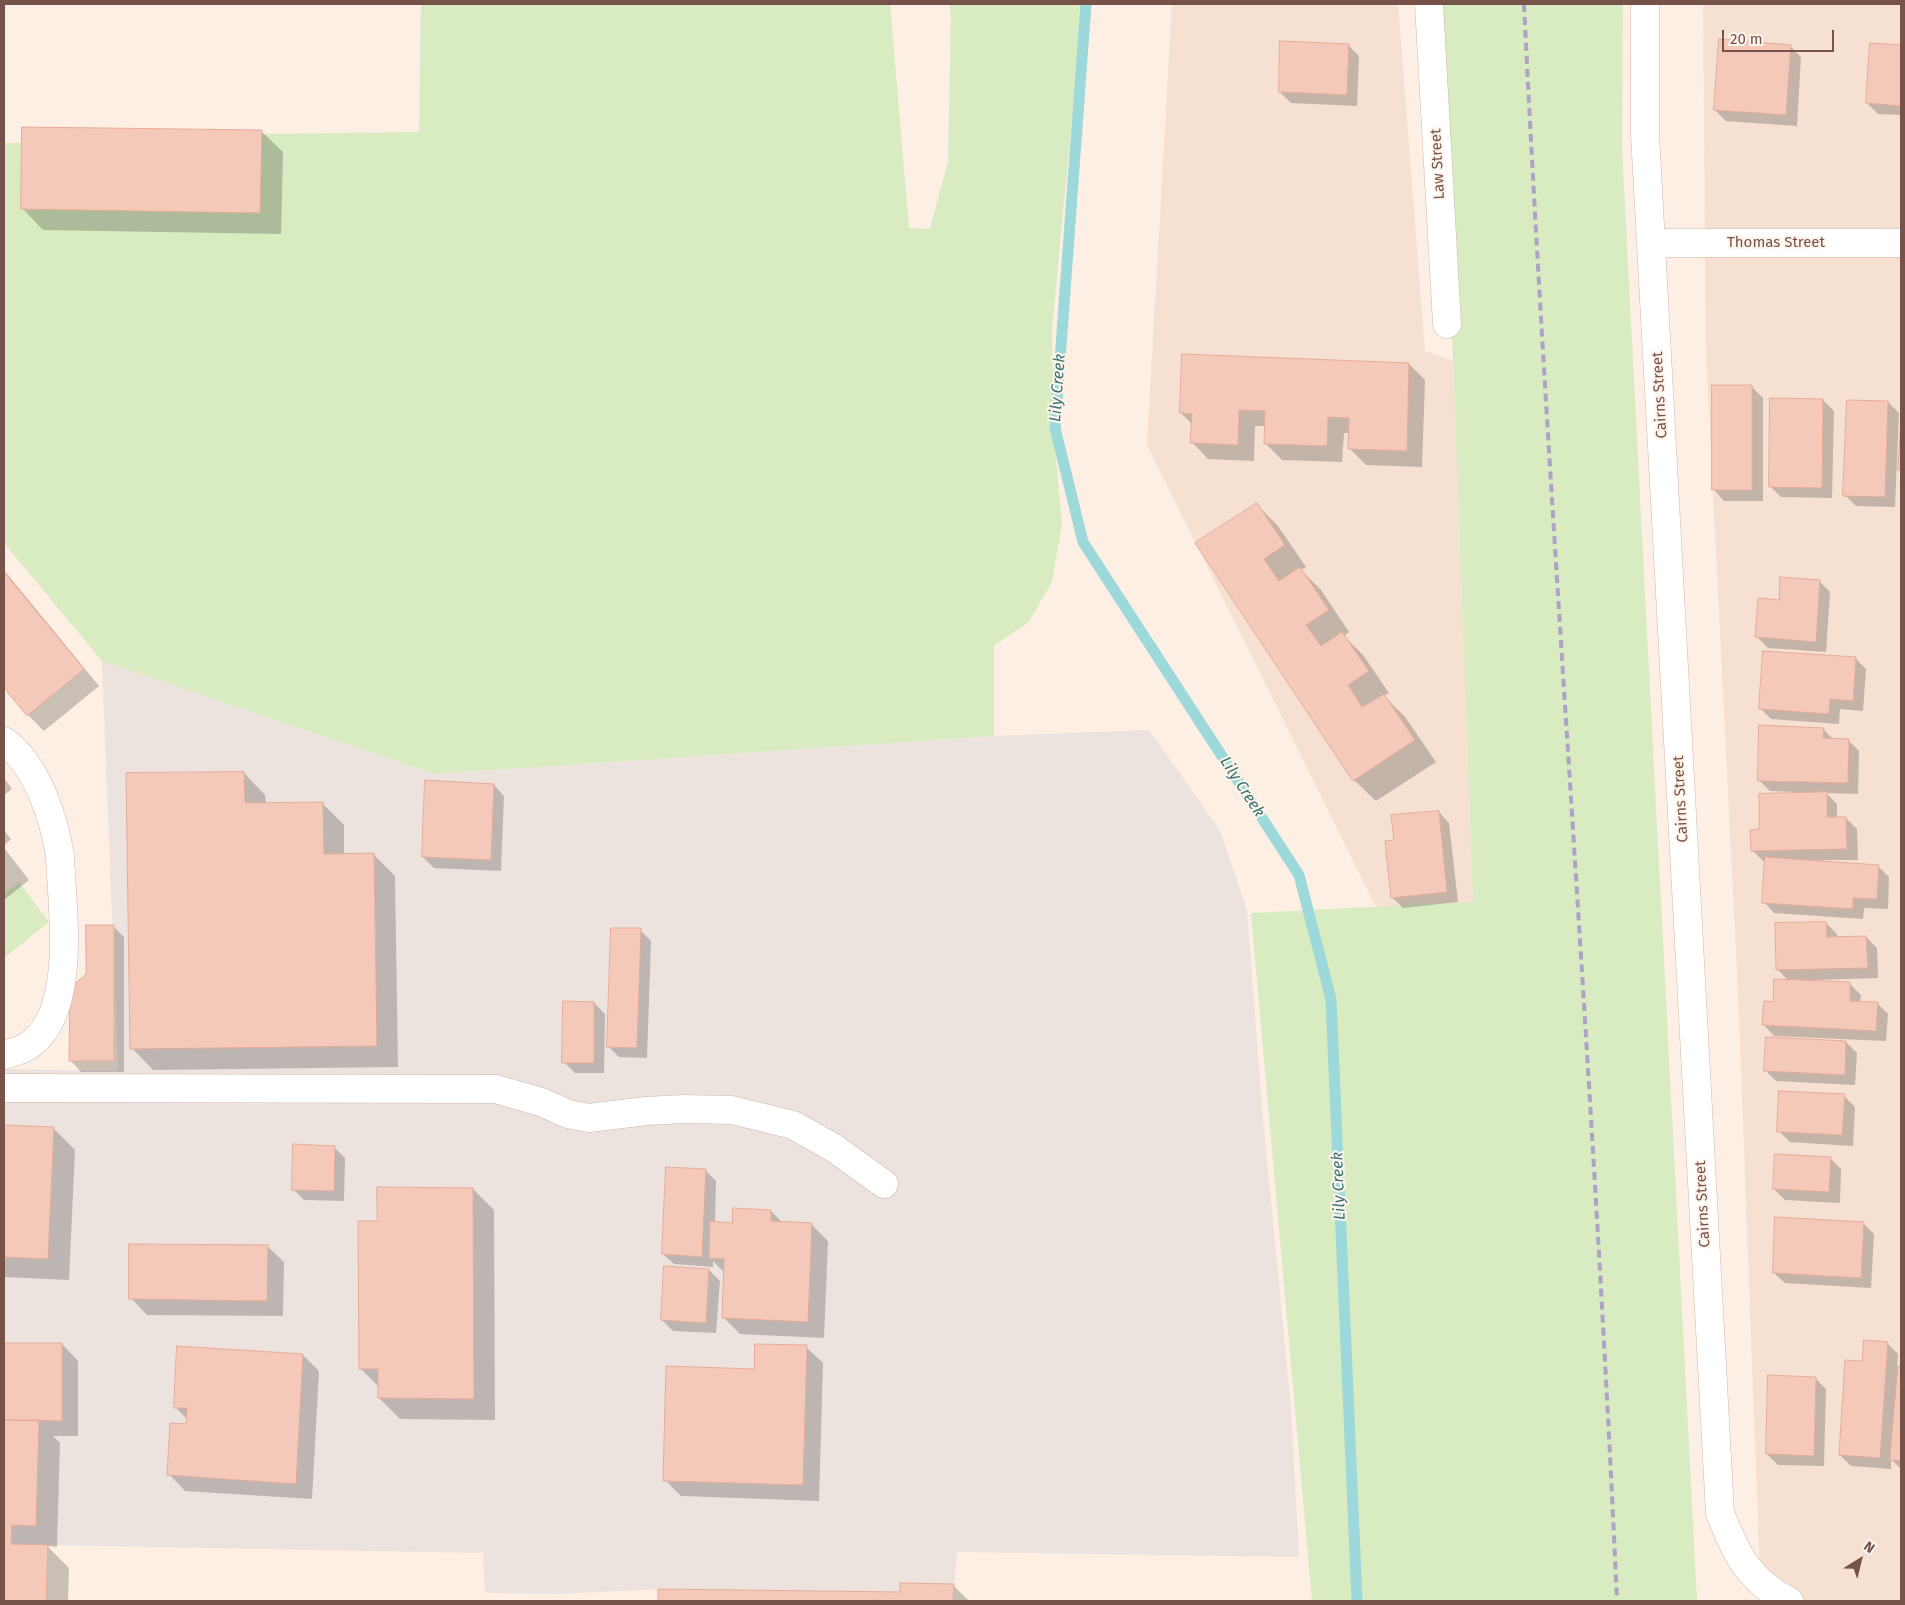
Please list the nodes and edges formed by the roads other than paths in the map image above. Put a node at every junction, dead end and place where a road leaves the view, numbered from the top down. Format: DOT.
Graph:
graph roads {
  1 [pos="1429,4"];
  2 [pos="1645,4"];
  3 [pos="1651,243"];
  4 [pos="1901,244"];
  5 [pos="1447,324"];
  6 [pos="4,741"];
  7 [pos="4,1055"];
  8 [pos="4,1088"];
  9 [pos="884,1184"];
  10 [pos="1789,1601"];
  1 -- 5 [label="street, Law Street"];
  2 -- 3 [label="street, Cairns Street"];
  3 -- 4 [label="street, Thomas Street"];
  3 -- 10 [label="street, Cairns Street"];
  6 -- 7 [label="street"];
  8 -- 9 [label="street"];
}
